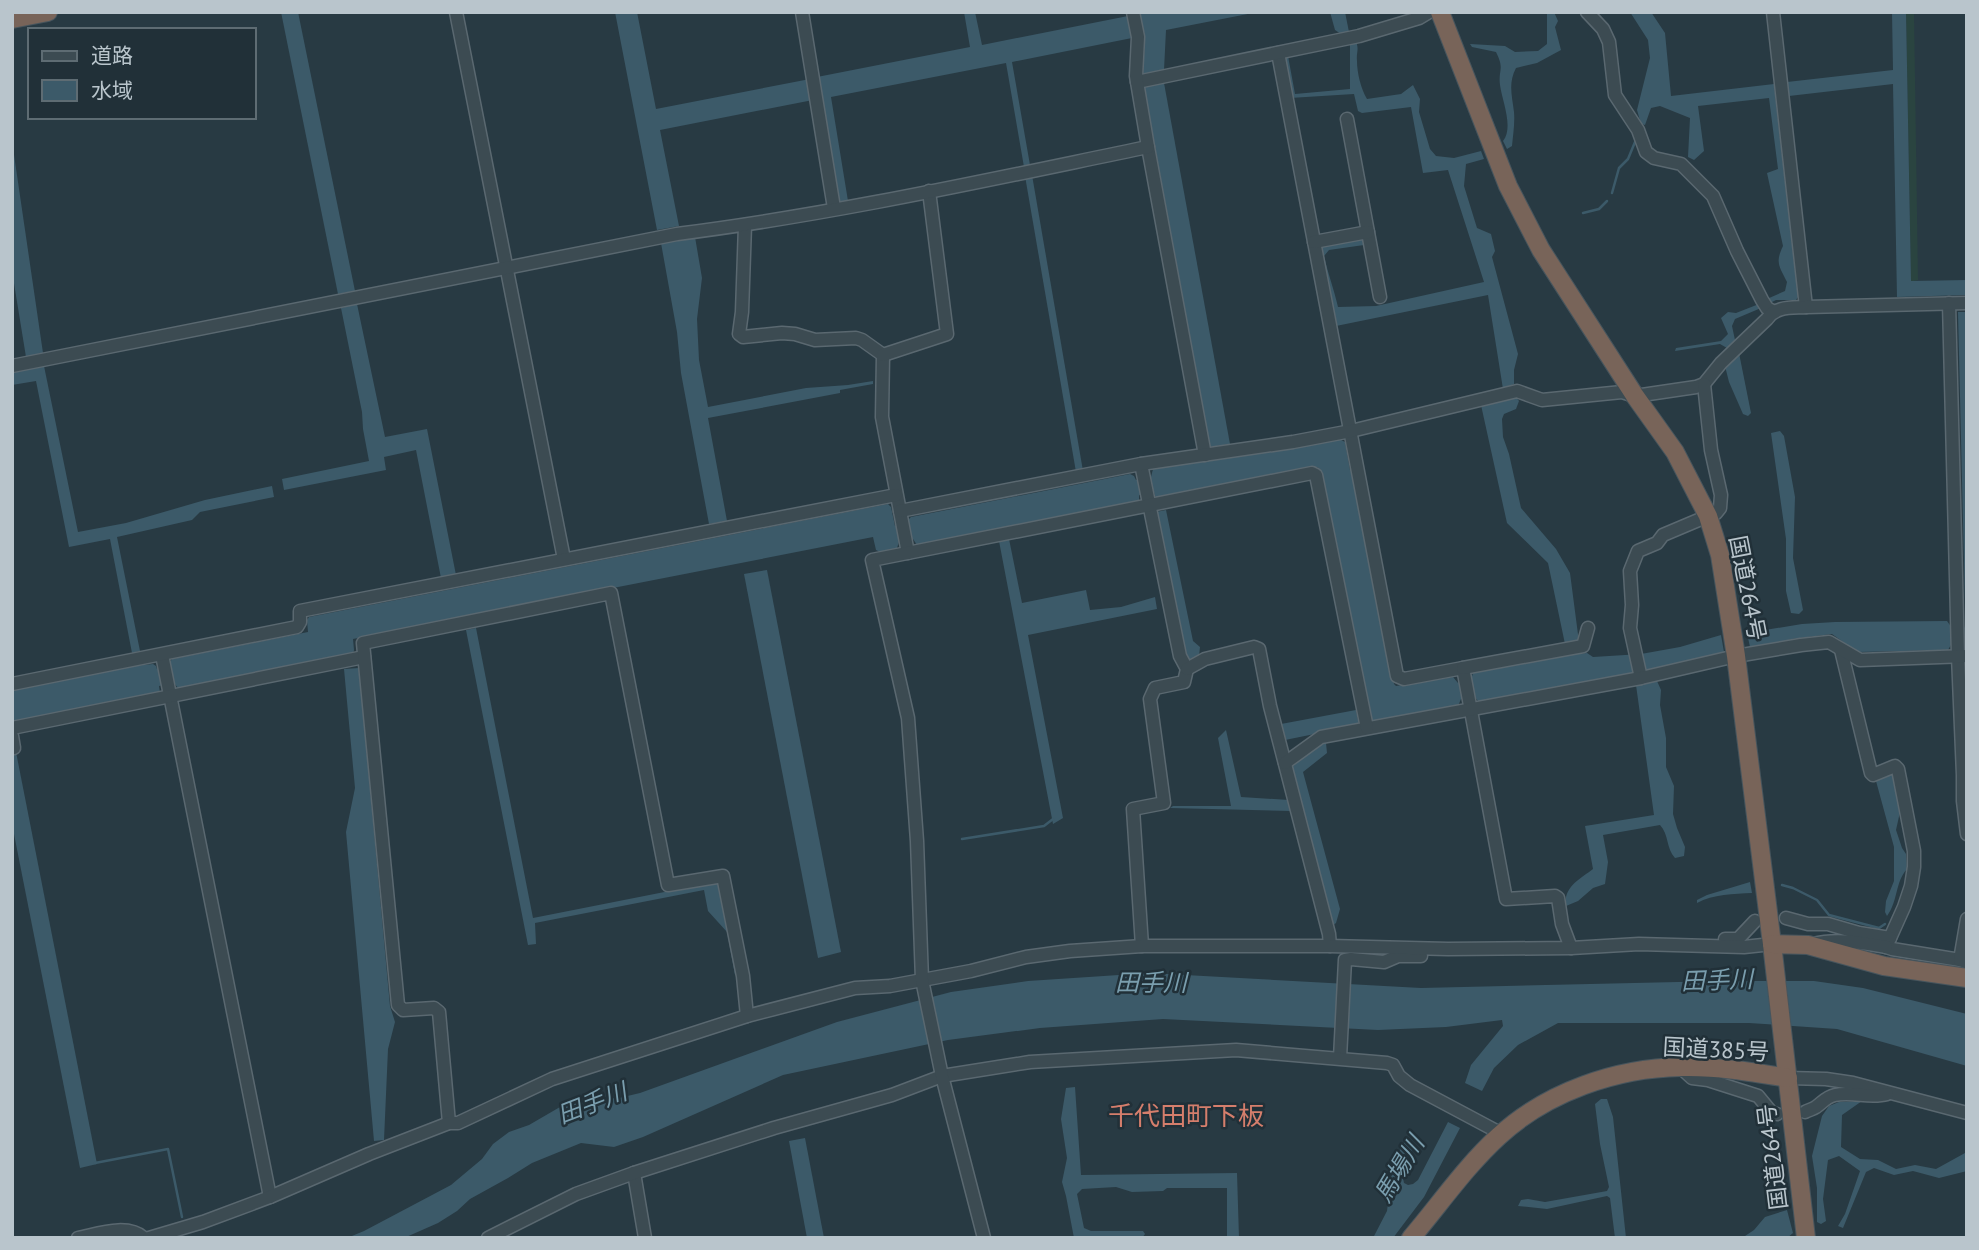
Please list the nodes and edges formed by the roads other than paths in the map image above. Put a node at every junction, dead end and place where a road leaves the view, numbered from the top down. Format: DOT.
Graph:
graph roads {
  1 [pos="48,12"];
  2 [pos="456,12"];
  3 [pos="802,12"];
  4 [pos="1133,12"];
  5 [pos="1429,12"];
  6 [pos="1440,12"];
  7 [pos="1587,12"];
  8 [pos="1773,12"];
  9 [pos="12,19"];
  10 [pos="1278,53"];
  11 [pos="1137,82"];
  12 [pos="1347,119"];
  13 [pos="1148,147"];
  14 [pos="929,191"];
  15 [pos="834,208"];
  16 [pos="746,225"];
  17 [pos="1368,232"];
  18 [pos="1314,242"];
  19 [pos="506,267"];
  20 [pos="1380,297"];
  21 [pos="1949,303"];
  22 [pos="1967,303"];
  23 [pos="1806,307"];
  24 [pos="1772,312"];
  25 [pos="883,355"];
  26 [pos="12,366"];
  27 [pos="1704,384"];
  28 [pos="1635,396"];
  29 [pos="1351,431"];
  30 [pos="1205,454"];
  31 [pos="1142,470"];
  32 [pos="896,495"];
  33 [pos="1148,500"];
  34 [pos="1709,516"];
  35 [pos="901,517"];
  36 [pos="907,548"];
  37 [pos="564,559"];
  38 [pos="1960,619"];
  39 [pos="1588,628"];
  40 [pos="1841,650"];
  41 [pos="1961,652"];
  42 [pos="1736,656"];
  43 [pos="364,657"];
  44 [pos="163,660"];
  45 [pos="1187,669"];
  46 [pos="1464,673"];
  47 [pos="1641,675"];
  48 [pos="12,684"];
  49 [pos="169,691"];
  50 [pos="1470,704"];
  51 [pos="12,728"];
  52 [pos="1367,728"];
  53 [pos="12,736"];
  54 [pos="12,748"];
  55 [pos="1284,763"];
  56 [pos="1967,834"];
  57 [pos="1786,918"];
  58 [pos="1967,919"];
  59 [pos="1755,921"];
  60 [pos="1888,942"];
  61 [pos="1674,944"];
  62 [pos="1142,946"];
  63 [pos="1330,946"];
  64 [pos="1808,946"];
  65 [pos="1571,948"];
  66 [pos="1448,949"];
  67 [pos="1773,951"];
  68 [pos="1964,961"];
  69 [pos="1967,978"];
  70 [pos="923,984"];
  71 [pos="747,1016"];
  72 [pos="1340,1055"];
  73 [pos="1680,1067"];
  74 [pos="942,1073"];
  75 [pos="1788,1078"];
  76 [pos="1890,1093"];
  77 [pos="1805,1112"];
  78 [pos="1777,1114"];
  79 [pos="1967,1114"];
  80 [pos="449,1123"];
  81 [pos="1502,1134"];
  82 [pos="634,1173"];
  83 [pos="270,1198"];
  84 [pos="1413,1237"];
  85 [pos="78,1238"];
  86 [pos="144,1238"];
  87 [pos="149,1238"];
  88 [pos="488,1238"];
  89 [pos="645,1238"];
  90 [pos="984,1238"];
  91 [pos="1806,1238"];
  1 -- 9 [label="highway"];
  2 -- 19 [label="street"];
  3 -- 15 [label="street"];
  4 -- 11 [label="street"];
  5 -- 10 [label="street"];
  6 -- 28 [label="highway, 国道264号"];
  7 -- 24 [label="street"];
  8 -- 23 [label="street"];
  10 -- 11 [label="street"];
  10 -- 18 [label="street"];
  11 -- 13 [label="street"];
  12 -- 17 [label="street"];
  13 -- 14 [label="street"];
  13 -- 30 [label="street"];
  14 -- 15 [label="street"];
  14 -- 25 [label="street"];
  15 -- 16 [label="street"];
  16 -- 19 [label="street"];
  16 -- 25 [label="street"];
  17 -- 18 [label="street"];
  17 -- 20 [label="street"];
  18 -- 29 [label="street"];
  19 -- 26 [label="street"];
  19 -- 37 [label="street"];
  21 -- 22 [label="street"];
  21 -- 23 [label="street"];
  21 -- 38 [label="street"];
  23 -- 24 [label="street"];
  24 -- 27 [label="street"];
  25 -- 32 [label="street"];
  27 -- 28 [label="street"];
  27 -- 34 [label="street"];
  28 -- 29 [label="street"];
  28 -- 34 [label="highway, 国道264号"];
  29 -- 30 [label="street"];
  29 -- 46 [label="street"];
  30 -- 31 [label="street"];
  31 -- 33 [label="street"];
  31 -- 35 [label="street"];
  32 -- 35 [label="street"];
  32 -- 37 [label="street"];
  33 -- 36 [label="street"];
  33 -- 45 [label="street"];
  33 -- 52 [label="street"];
  34 -- 42 [label="highway, 国道264号"];
  34 -- 47 [label="street"];
  35 -- 36 [label="street"];
  36 -- 70 [label="street"];
  37 -- 44 [label="street"];
  38 -- 41 [label="street"];
  39 -- 46 [label="street"];
  40 -- 41 [label="street"];
  40 -- 42 [label="street"];
  40 -- 60 [label="street"];
  41 -- 56 [label="street"];
  42 -- 47 [label="street"];
  42 -- 67 [label="highway, 国道264号"];
  43 -- 49 [label="street"];
  43 -- 71 [label="street"];
  43 -- 80 [label="street"];
  44 -- 48 [label="street"];
  44 -- 49 [label="street"];
  45 -- 55 [label="street"];
  45 -- 62 [label="street"];
  46 -- 50 [label="street"];
  47 -- 50 [label="street"];
  49 -- 51 [label="street"];
  49 -- 83 [label="street"];
  50 -- 52 [label="street"];
  50 -- 65 [label="street"];
  52 -- 55 [label="street"];
  53 -- 54 [label="street"];
  55 -- 63 [label="street"];
  57 -- 60 [label="street"];
  58 -- 68 [label="street"];
  59 -- 61 [label="street"];
  60 -- 64 [label="street"];
  60 -- 68 [label="street"];
  61 -- 65 [label="street"];
  61 -- 67 [label="street"];
  62 -- 63 [label="street"];
  62 -- 70 [label="street"];
  63 -- 66 [label="street"];
  64 -- 67 [label="highway"];
  64 -- 69 [label="highway"];
  65 -- 66 [label="street"];
  66 -- 72 [label="street"];
  67 -- 75 [label="highway, 国道264号"];
  70 -- 71 [label="street"];
  70 -- 74 [label="street"];
  71 -- 80 [label="street"];
  72 -- 74 [label="street"];
  72 -- 81 [label="street"];
  73 -- 75 [label="highway, 国道385号"];
  73 -- 78 [label="street"];
  73 -- 81 [label="highway, 国道385号"];
  74 -- 82 [label="street"];
  74 -- 90 [label="street"];
  75 -- 76 [label="street"];
  75 -- 91 [label="highway, 国道264号"];
  76 -- 77 [label="street"];
  76 -- 79 [label="street"];
  80 -- 83 [label="street"];
  81 -- 84 [label="highway, 国道385号"];
  82 -- 88 [label="street"];
  82 -- 89 [label="street"];
  83 -- 87 [label="street"];
  85 -- 86 [label="street"];
}
